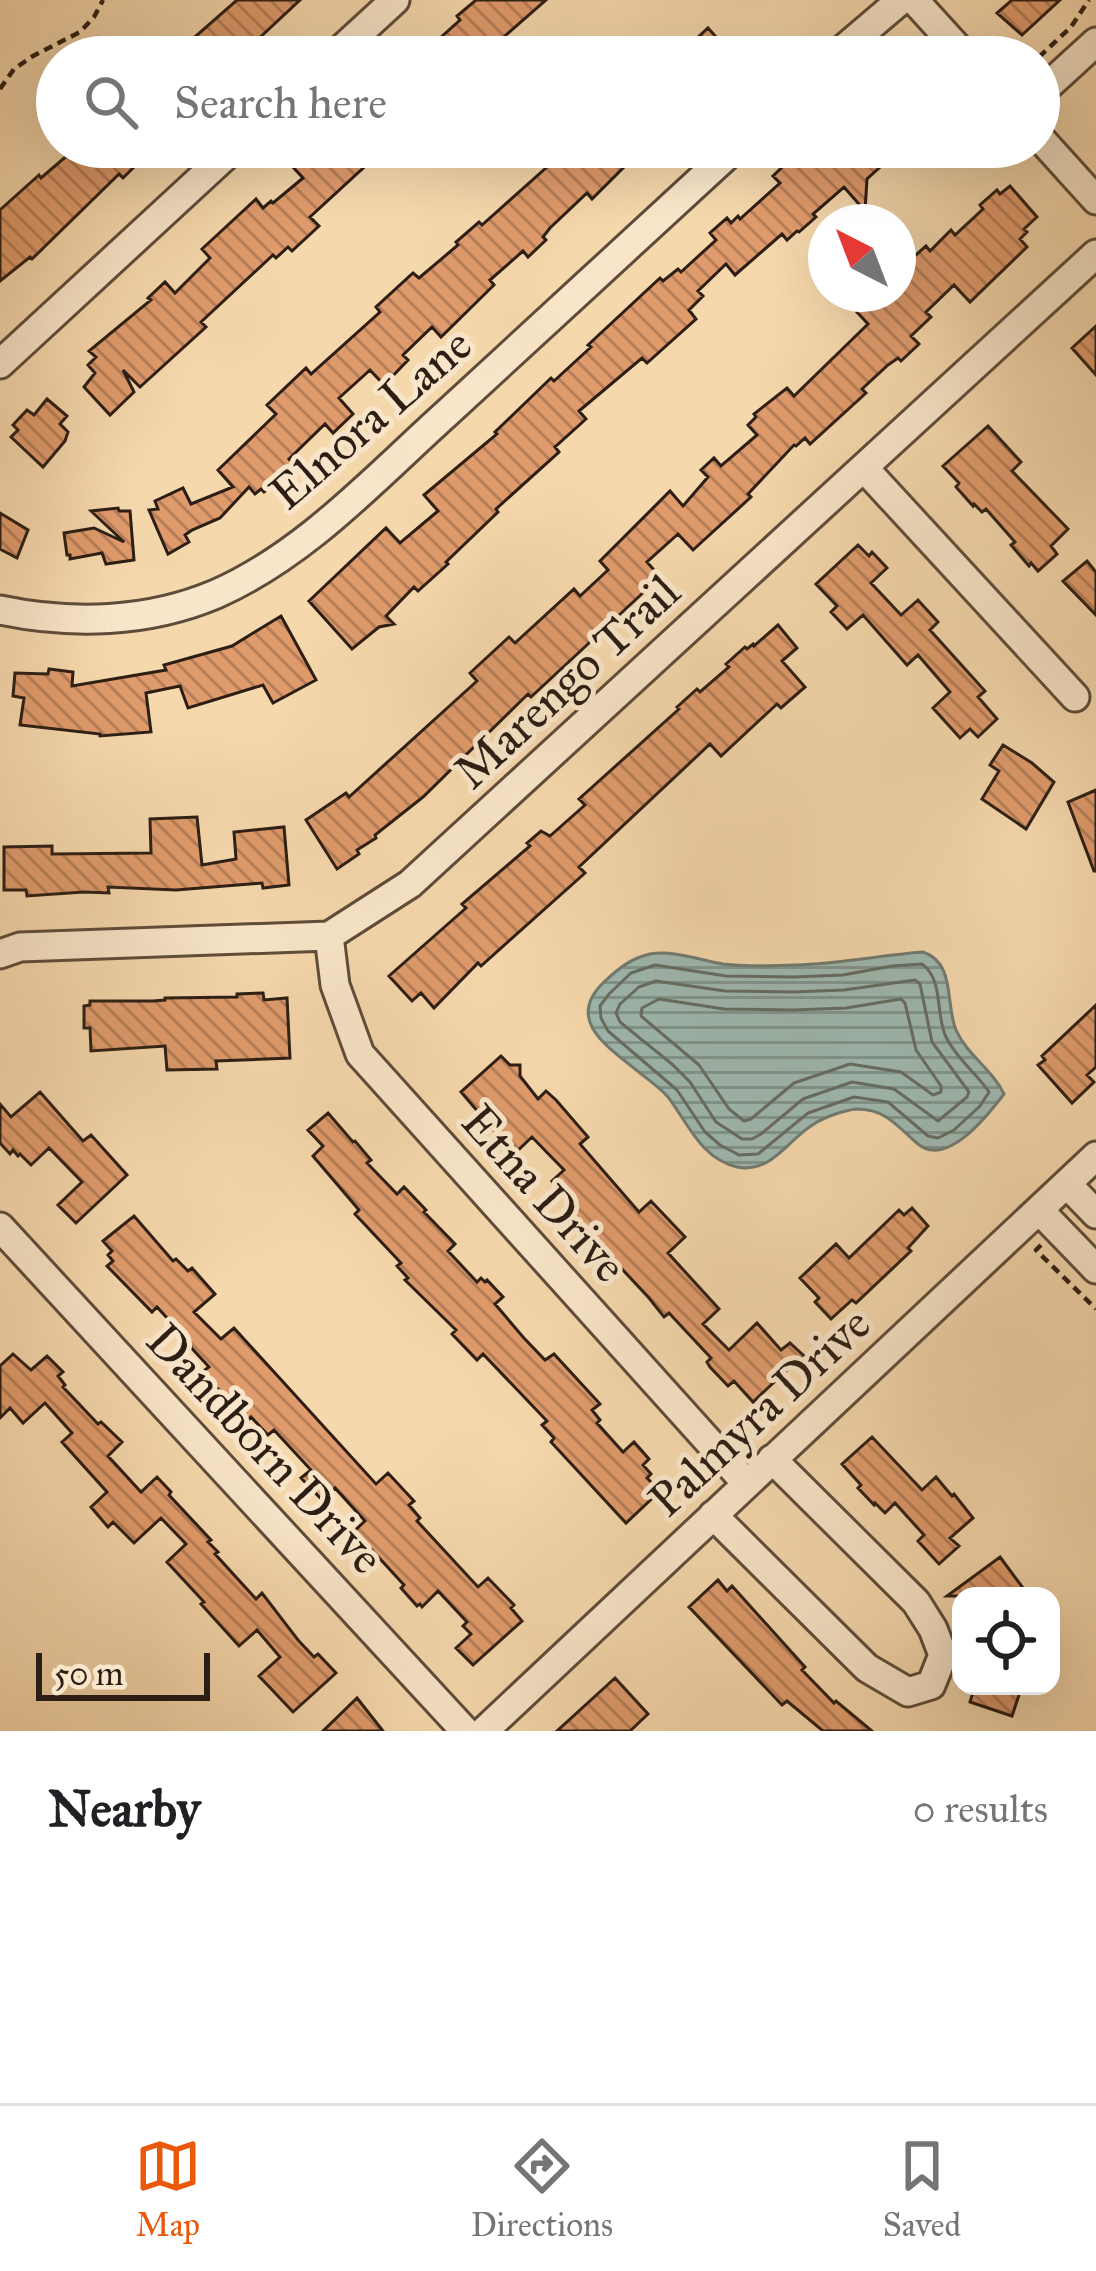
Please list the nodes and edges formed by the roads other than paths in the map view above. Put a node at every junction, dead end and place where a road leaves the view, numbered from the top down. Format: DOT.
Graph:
graph roads {
  1 [pos="395,0"];
  2 [pos="901,0"];
  3 [pos="914,0"];
  4 [pos="356,36"];
  5 [pos="859,36"];
  6 [pos="947,36"];
  7 [pos="1096,42"];
  8 [pos="1060,75"];
  9 [pos="1060,160"];
  10 [pos="212,168"];
  11 [pos="713,168"];
  12 [pos="1096,200"];
  13 [pos="1096,254"];
  14 [pos="0,364"];
  15 [pos="864,468"];
  16 [pos="0,610"];
  17 [pos="1075,697"];
  18 [pos="329,936"];
  19 [pos="0,954"];
  20 [pos="1096,1156"];
  21 [pos="1067,1184"];
  22 [pos="1039,1210"];
  23 [pos="1096,1214"];
  24 [pos="0,1227"];
  25 [pos="1096,1269"];
  26 [pos="772,1459"];
  27 [pos="746,1483"];
  28 [pos="713,1515"];
  29 [pos="499,1726"];
  30 [pos="465,1731"];
  1 -- 4 [label="street"];
  2 -- 5 [label="street"];
  3 -- 6 [label="street"];
  7 -- 8 [label="street"];
  9 -- 12 [label="street"];
  10 -- 14 [label="street"];
  11 -- 16 [label="street, Elnora Lane"];
  13 -- 15 [label="street, Marengo Trail"];
  15 -- 17 [label="street"];
  15 -- 18 [label="street, Marengo Trail"];
  18 -- 19 [label="street"];
  18 -- 27 [label="street, Etna Drive"];
  20 -- 21 [label="street, Palmyra Drive"];
  21 -- 22 [label="street, Palmyra Drive"];
  21 -- 23 [label="street"];
  22 -- 25 [label="street"];
  22 -- 26 [label="street, Palmyra Drive"];
  24 -- 30 [label="street, Dandborn Drive"];
  26 -- 27 [label="street, Palmyra Drive"];
  26 -- 28 [label="street"];
  27 -- 28 [label="street, Palmyra Drive"];
  28 -- 29 [label="street, Palmyra Drive"];
}
